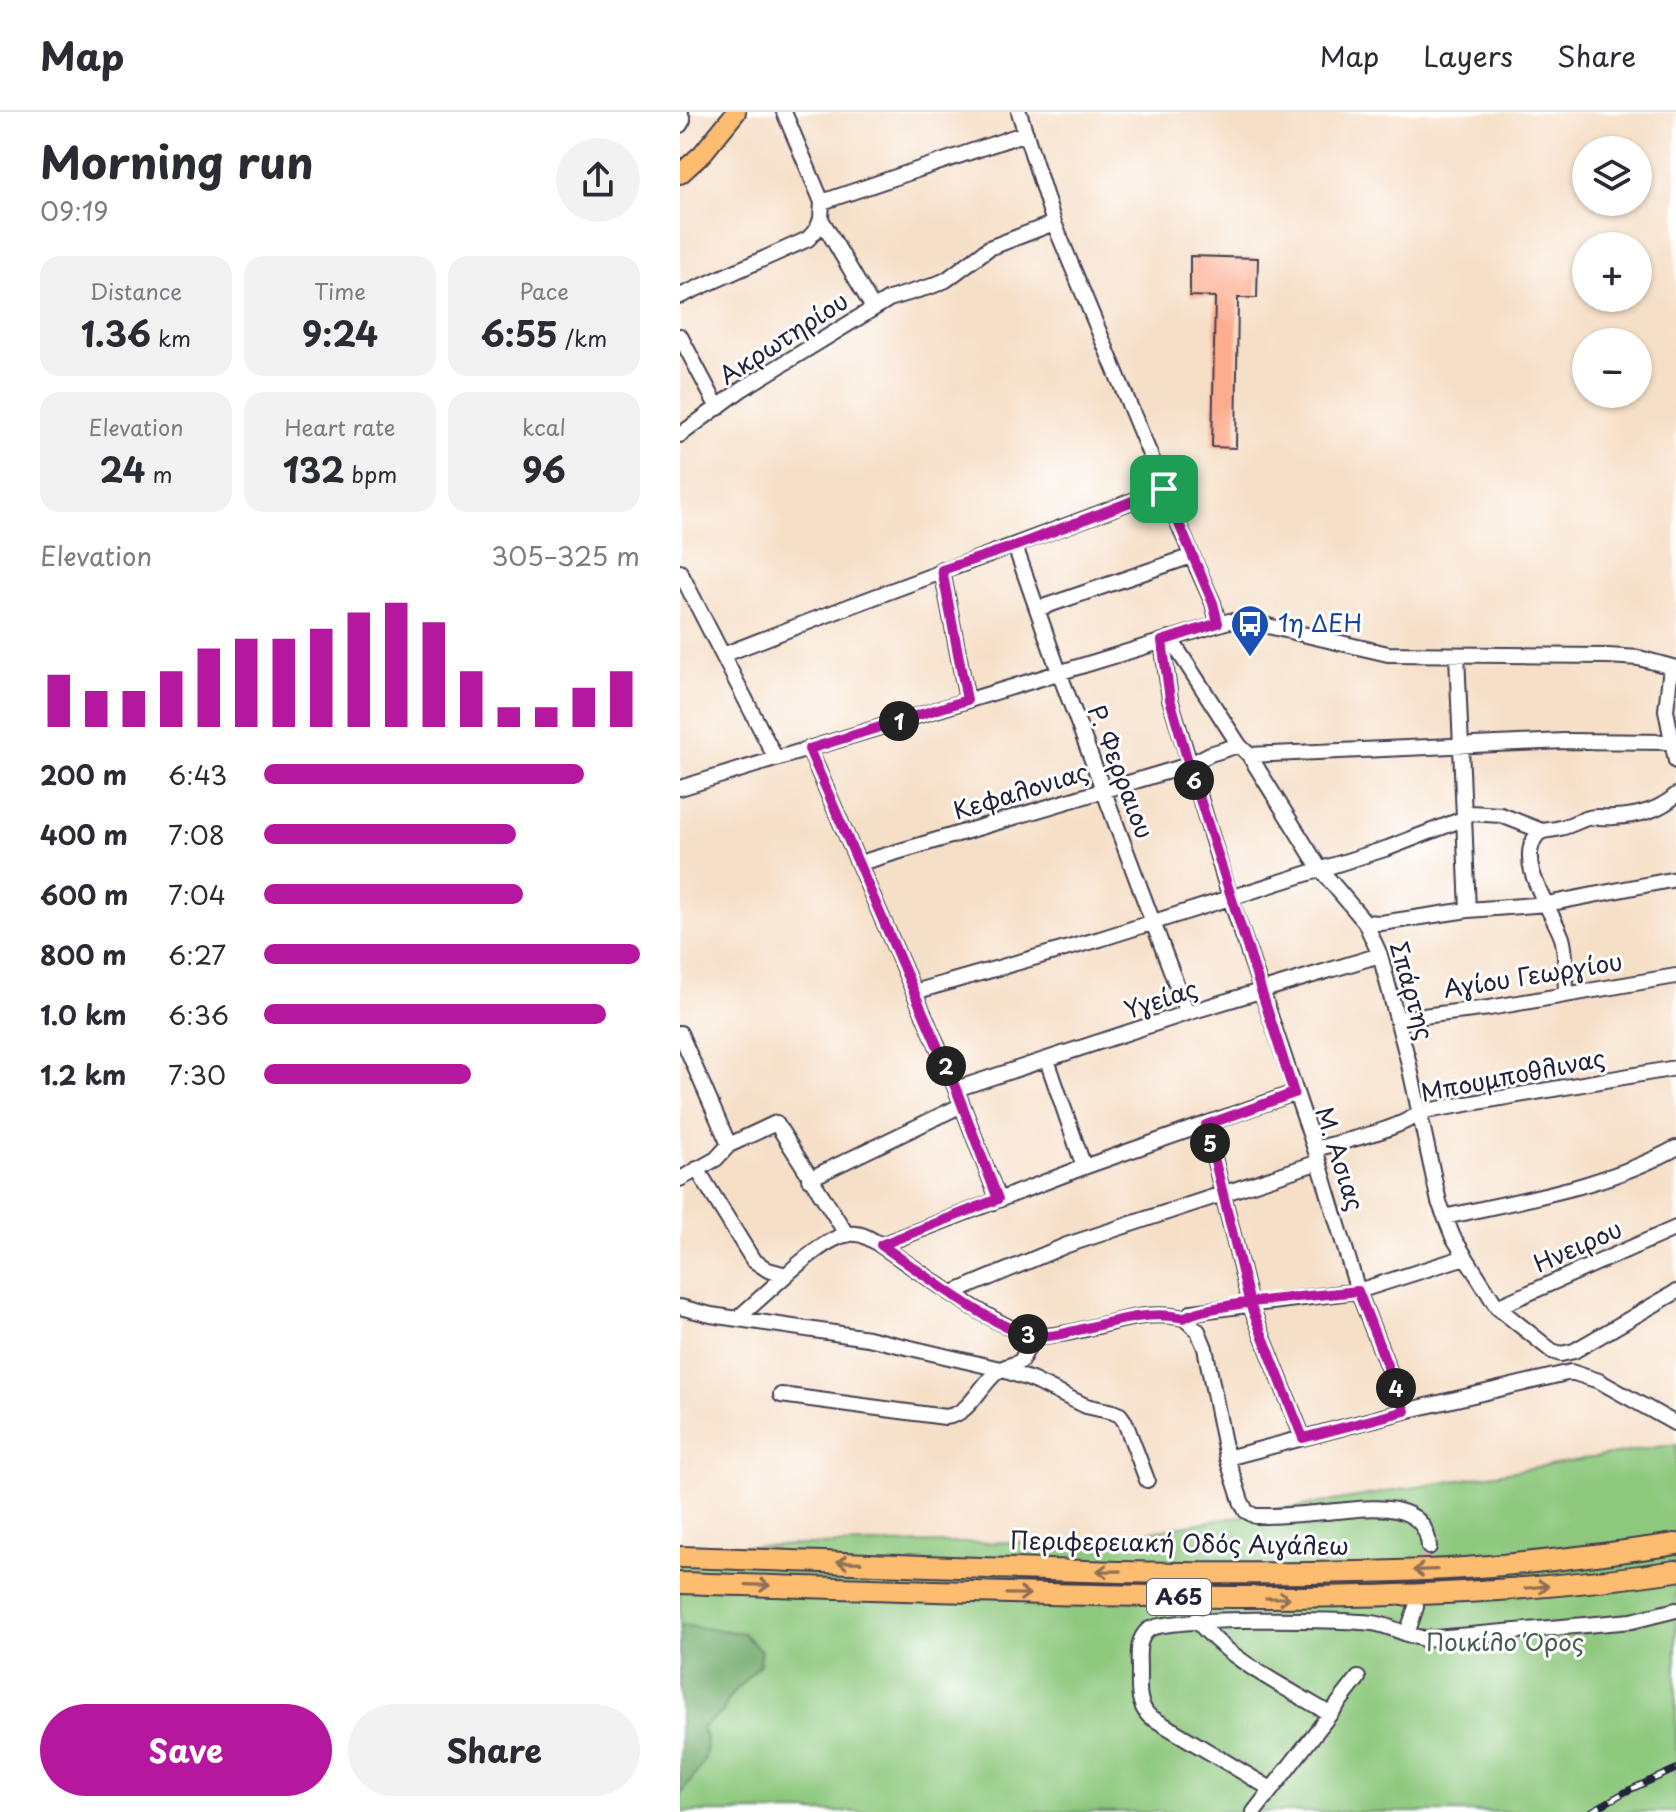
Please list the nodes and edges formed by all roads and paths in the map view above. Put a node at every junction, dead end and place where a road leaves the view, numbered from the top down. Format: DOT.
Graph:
graph roads {
  1 [pos="680,112"];
  2 [pos="736,112"];
  3 [pos="784,112"];
  4 [pos="1019,112"];
  5 [pos="680,125"];
  6 [pos="1026,133"];
  7 [pos="680,174"];
  8 [pos="822,202"];
  9 [pos="821,219"];
  10 [pos="1054,223"];
  11 [pos="680,296"];
  12 [pos="873,308"];
  13 [pos="680,336"];
  14 [pos="718,408"];
  15 [pos="680,435"];
  16 [pos="1164,489"];
  17 [pos="1015,546"];
  18 [pos="1192,556"];
  19 [pos="942,570"];
  20 [pos="680,572"];
  21 [pos="687,603"];
  22 [pos="1037,609"];
  23 [pos="1218,623"];
  24 [pos="1166,639"];
  25 [pos="723,655"];
  26 [pos="1457,655"];
  27 [pos="1674,668"];
  28 [pos="1059,672"];
  29 [pos="967,700"];
  30 [pos="1670,742"];
  31 [pos="1461,746"];
  32 [pos="809,749"];
  33 [pos="1244,750"];
  34 [pos="776,759"];
  35 [pos="1676,761"];
  36 [pos="1189,765"];
  37 [pos="680,788"];
  38 [pos="1104,790"];
  39 [pos="1676,795"];
  40 [pos="1463,819"];
  41 [pos="1542,831"];
  42 [pos="860,863"];
  43 [pos="1320,869"];
  44 [pos="1676,879"];
  45 [pos="1230,897"];
  46 [pos="1547,904"];
  47 [pos="1468,910"];
  48 [pos="1152,921"];
  49 [pos="1365,922"];
  50 [pos="1380,955"];
  51 [pos="1676,976"];
  52 [pos="914,992"];
  53 [pos="1262,992"];
  54 [pos="1566,993"];
  55 [pos="1187,1013"];
  56 [pos="1398,1019"];
  57 [pos="680,1033"];
  58 [pos="1047,1060"];
  59 [pos="696,1067"];
  60 [pos="1676,1068"];
  61 [pos="680,1073"];
  62 [pos="956,1089"];
  63 [pos="1294,1093"];
  64 [pos="962,1105"];
  65 [pos="1420,1112"];
  66 [pos="1206,1125"];
  67 [pos="729,1145"];
  68 [pos="1676,1148"];
  69 [pos="1317,1156"];
  70 [pos="1084,1167"];
  71 [pos="697,1169"];
  72 [pos="680,1179"];
  73 [pos="809,1179"];
  74 [pos="1221,1196"];
  75 [pos="998,1199"];
  76 [pos="1445,1217"];
  77 [pos="1676,1228"];
  78 [pos="847,1235"];
  79 [pos="881,1245"];
  80 [pos="1465,1257"];
  81 [pos="786,1275"];
  82 [pos="1358,1291"];
  83 [pos="1676,1292"];
  84 [pos="953,1293"];
  85 [pos="1250,1304"];
  86 [pos="680,1307"];
  87 [pos="1497,1307"];
  88 [pos="1184,1318"];
  89 [pos="737,1319"];
  90 [pos="1034,1336"];
  91 [pos="1000,1369"];
  92 [pos="781,1395"];
  93 [pos="1405,1411"];
  94 [pos="1676,1424"];
  95 [pos="1303,1438"];
  96 [pos="1227,1458"];
  97 [pos="1147,1480"];
  98 [pos="1676,1544"];
  99 [pos="1429,1547"];
  100 [pos="680,1557"];
  101 [pos="1676,1571"];
  102 [pos="680,1583"];
  103 [pos="1416,1607"];
  104 [pos="1676,1610"];
  105 [pos="1196,1620"];
  106 [pos="1407,1634"];
  107 [pos="1358,1678"];
  108 [pos="1330,1714"];
  109 [pos="1271,1789"];
  110 [pos="1254,1812"];
  1 -- 5 [label="street"];
  2 -- 7 [label="main road"];
  3 -- 8 [label="street"];
  4 -- 6 [label="street"];
  6 -- 8 [label="street"];
  6 -- 10 [label="street"];
  8 -- 9 [label="street"];
  9 -- 11 [label="street"];
  9 -- 12 [label="street"];
  10 -- 12 [label="street, Ακρωτηρίου"];
  10 -- 16 [label="street"];
  12 -- 14 [label="street, Ακρωτηρίου"];
  13 -- 14 [label="street"];
  14 -- 15 [label="street, Ακρωτηρίου"];
  16 -- 17 [label="street"];
  16 -- 18 [label="street"];
  17 -- 19 [label="street"];
  17 -- 22 [label="street, Ρ. Φερραιου"];
  18 -- 22 [label="street"];
  18 -- 23 [label="street"];
  19 -- 25 [label="street"];
  19 -- 29 [label="street"];
  20 -- 21 [label="street"];
  21 -- 25 [label="street"];
  22 -- 28 [label="street, Ρ. Φερραιου"];
  23 -- 24 [label="street"];
  23 -- 26 [label="street"];
  24 -- 28 [label="street"];
  24 -- 33 [label="street, Σπάρτης"];
  24 -- 36 [label="street, Μ. Ασιας"];
  25 -- 34 [label="street"];
  26 -- 27 [label="street"];
  26 -- 31 [label="street"];
  27 -- 30 [label="street"];
  28 -- 29 [label="street"];
  28 -- 38 [label="street, Ρ. Φερραιου"];
  29 -- 32 [label="street"];
  30 -- 31 [label="street, Κεφαλονιας"];
  30 -- 35 [label="street"];
  31 -- 33 [label="street, Κεφαλονιας"];
  31 -- 40 [label="street"];
  32 -- 34 [label="street"];
  32 -- 42 [label="street"];
  33 -- 36 [label="street, Κεφαλονιας"];
  33 -- 43 [label="street, Σπάρτης"];
  34 -- 37 [label="street"];
  36 -- 38 [label="street, Κεφαλονιας"];
  36 -- 45 [label="street, Μ. Ασιας"];
  38 -- 42 [label="street, Κεφαλονιας"];
  38 -- 48 [label="street, Ρ. Φερραιου"];
  39 -- 41 [label="street"];
  40 -- 41 [label="street"];
  40 -- 43 [label="street"];
  40 -- 47 [label="street"];
  41 -- 46 [label="street"];
  42 -- 52 [label="street"];
  43 -- 45 [label="street"];
  43 -- 49 [label="street, Σπάρτης"];
  44 -- 46 [label="street"];
  45 -- 48 [label="street"];
  45 -- 53 [label="street, Μ. Ασιας"];
  46 -- 47 [label="street"];
  46 -- 54 [label="street"];
  47 -- 49 [label="street"];
  48 -- 52 [label="street"];
  48 -- 55 [label="street, Ρ. Φερραιου"];
  49 -- 50 [label="street, Σπάρτης"];
  50 -- 53 [label="street, Υγείας"];
  50 -- 56 [label="street, Σπάρτης"];
  51 -- 54 [label="street, Αγίου Γεωργίου"];
  52 -- 62 [label="street"];
  53 -- 55 [label="street, Υγείας"];
  53 -- 63 [label="street, Μ. Ασιας"];
  54 -- 56 [label="street, Αγίου Γεωργίου"];
  55 -- 58 [label="street, Υγείας"];
  56 -- 65 [label="street, Σπάρτης"];
  57 -- 59 [label="street"];
  58 -- 62 [label="street, Υγείας"];
  58 -- 70 [label="street"];
  59 -- 61 [label="street"];
  59 -- 67 [label="street"];
  60 -- 65 [label="street, Μπουμποθλινας"];
  62 -- 64 [label="street"];
  63 -- 66 [label="street"];
  63 -- 69 [label="street, Μ. Ασιας"];
  64 -- 73 [label="street"];
  64 -- 75 [label="street"];
  65 -- 69 [label="street, Μπουμποθλινας"];
  65 -- 76 [label="street, Σπάρτης"];
  66 -- 70 [label="street"];
  66 -- 74 [label="street"];
  67 -- 71 [label="street"];
  67 -- 73 [label="street"];
  68 -- 76 [label="street"];
  69 -- 74 [label="street, Μπουμποθλινας"];
  69 -- 82 [label="street, Μ. Ασιας"];
  70 -- 75 [label="street"];
  71 -- 72 [label="street"];
  71 -- 81 [label="street"];
  73 -- 78 [label="street"];
  74 -- 84 [label="street, Μπουμποθλινας"];
  74 -- 85 [label="street"];
  75 -- 79 [label="street"];
  76 -- 80 [label="street, Σπάρτης"];
  77 -- 87 [label="street, Ηνειρου"];
  78 -- 79 [label="street"];
  78 -- 81 [label="street"];
  79 -- 84 [label="street"];
  80 -- 82 [label="street"];
  80 -- 87 [label="street, Σπάρτης"];
  81 -- 89 [label="street"];
  82 -- 85 [label="street"];
  82 -- 93 [label="street, Μ. Ασιας"];
  83 -- 87 [label="street, Σπάρτης"];
  84 -- 90 [label="street"];
  85 -- 88 [label="street"];
  85 -- 95 [label="street"];
  86 -- 89 [label="street"];
  88 -- 90 [label="street"];
  88 -- 96 [label="street"];
  89 -- 91 [label="street"];
  90 -- 91 [label="street"];
  91 -- 92 [label="street"];
  91 -- 97 [label="street"];
  93 -- 94 [label="street"];
  93 -- 95 [label="street"];
  95 -- 96 [label="street"];
  96 -- 99 [label="street"];
  98 -- 100 [label="highway, Περιφερειακή Οδός Αιγάλεω / Α65, one-way"];
  102 -- 101 [label="highway, Α65, one-way"];
  103 -- 106 [label="street"];
  104 -- 106 [label="street"];
  105 -- 106 [label="street"];
  105 -- 108 [label="street"];
  105 -- 109 [label="street"];
  107 -- 108 [label="street"];
  108 -- 109 [label="street"];
  109 -- 110 [label="street"];
}
